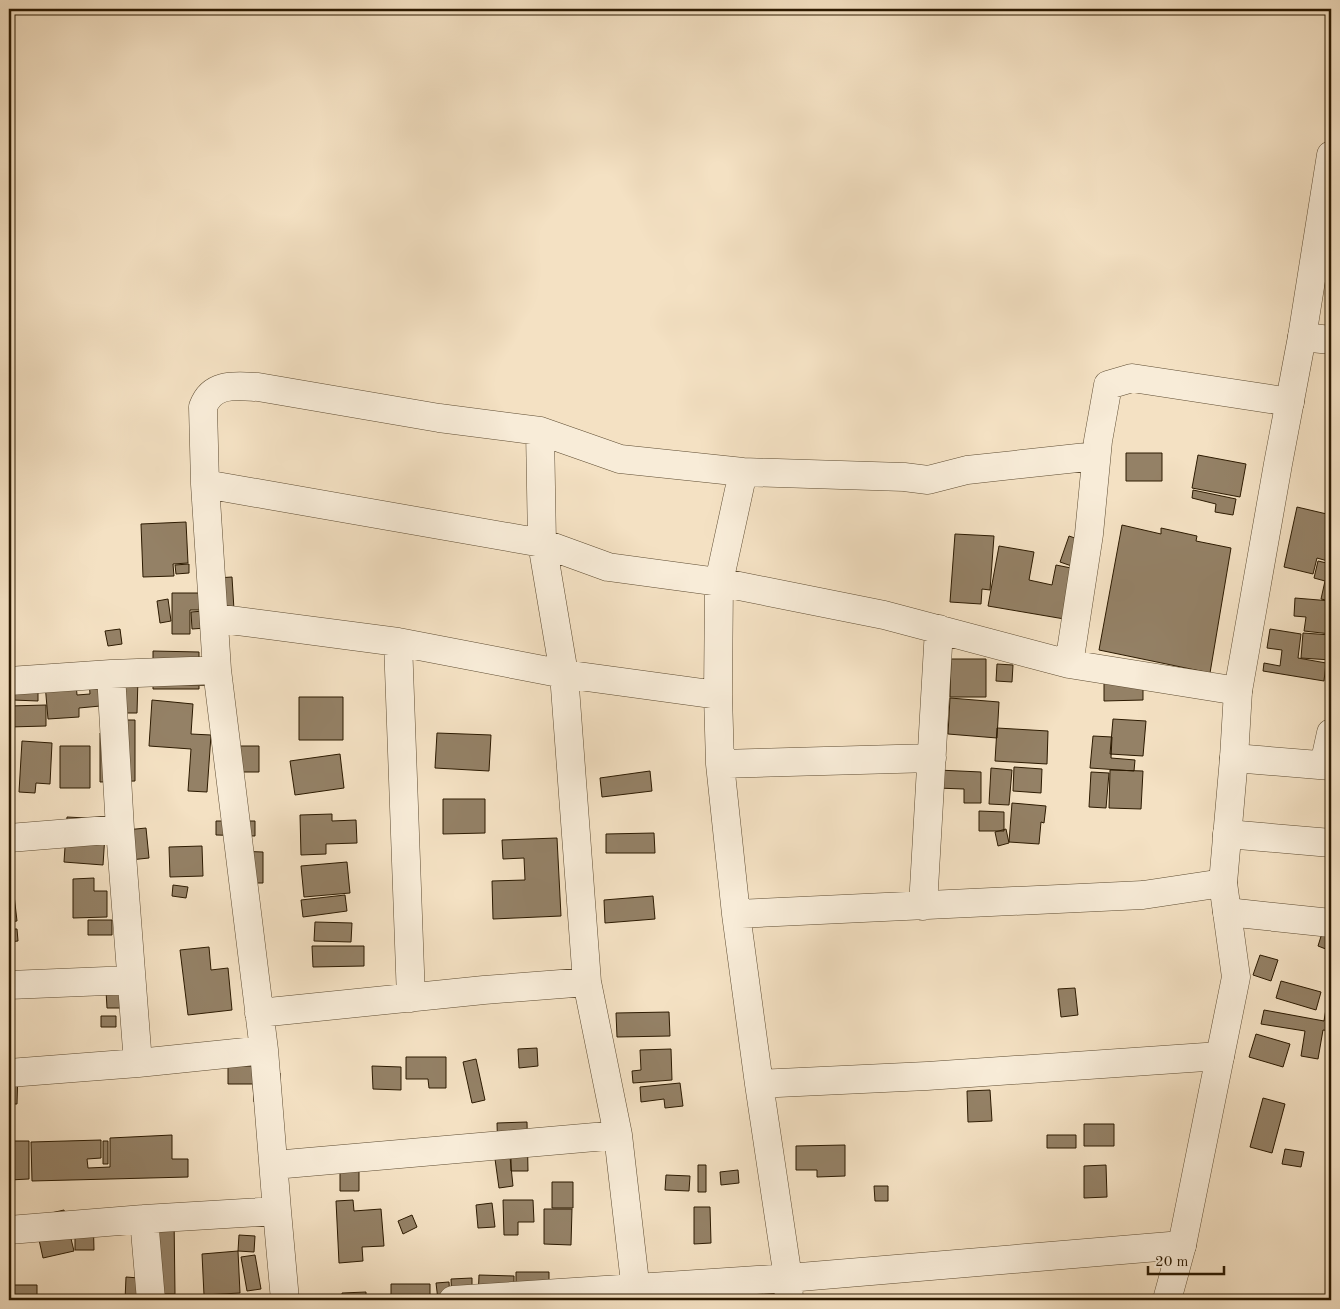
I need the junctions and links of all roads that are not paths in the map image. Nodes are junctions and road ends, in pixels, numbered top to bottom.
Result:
1 (1331, 155) edge
2 (1302, 337) junction
3 (1331, 340) edge
4 (1290, 402) junction
5 (540, 431) junction
6 (1096, 456) junction
7 (742, 472) junction
8 (205, 484) junction
9 (542, 543) junction
10 (719, 582) junction
11 (214, 618) junction
12 (939, 629) junction
13 (398, 642) junction
14 (1069, 664) junction
15 (217, 670) junction
16 (111, 674) junction
17 (564, 674) junction
18 (9, 680) edge
19 (1238, 691) junction
20 (718, 695) junction
21 (1331, 733) edge
22 (932, 758) junction
23 (1234, 758) junction
24 (720, 764) junction
25 (1328, 765) edge
26 (120, 829) junction
27 (1227, 834) junction
28 (9, 838) edge
29 (1331, 843) edge
30 (1223, 883) junction
31 (923, 906) junction
32 (1227, 912) junction
33 (736, 914) junction
34 (1331, 923) edge
35 (132, 980) junction
36 (587, 982) junction
37 (9, 985) edge
38 (411, 998) junction
39 (259, 1013) junction
40 (264, 1050) junction
41 (1220, 1056) junction
42 (138, 1063) junction
43 (9, 1073) edge
44 (759, 1084) junction
45 (618, 1135) junction
46 (274, 1165) junction
47 (277, 1211) junction
48 (144, 1219) junction
49 (9, 1230) edge
50 (1182, 1245) junction
51 (789, 1289) edge
52 (637, 1294) edge
53 (151, 1300) edge
54 (285, 1300) edge
55 (453, 1300) edge
56 (1167, 1300) edge

1 - 2 street
2 - 3 street
2 - 4 street
4 - 6 street
4 - 19 street
5 - 7 street
5 - 8 street
5 - 9 street
6 - 7 street
6 - 14 street
7 - 10 street
8 - 9 street
8 - 11 street
9 - 10 street
9 - 17 street
10 - 12 street
10 - 20 street
11 - 13 street
11 - 15 street
12 - 14 street
12 - 22 street
13 - 17 street
13 - 38 street
14 - 19 street
15 - 16 street
15 - 39 street
16 - 18 street
16 - 26 street
17 - 20 street
17 - 36 street
19 - 23 street
20 - 24 street
21 - 25 street
22 - 24 street
22 - 31 street
23 - 25 street
23 - 27 street
24 - 33 street
26 - 28 street
26 - 35 street
27 - 29 street
27 - 30 street
30 - 31 street
30 - 32 street
31 - 33 street
32 - 34 street
32 - 41 street
33 - 44 street
35 - 37 street
35 - 42 street
36 - 38 street
36 - 45 street
38 - 39 street
39 - 40 street
40 - 42 street
40 - 46 street
41 - 44 street
41 - 50 street
42 - 43 street
44 - 51 street
45 - 46 street
45 - 52 street
46 - 47 street
47 - 48 street
47 - 54 street
48 - 49 street
48 - 53 street
50 - 51 street
50 - 56 street
51 - 52 street
52 - 55 street

